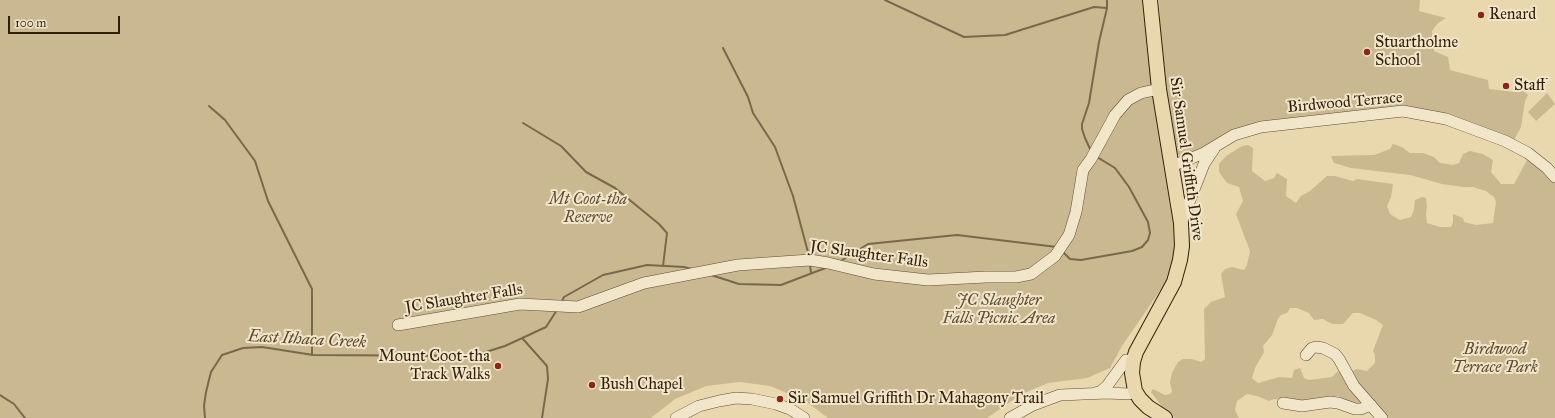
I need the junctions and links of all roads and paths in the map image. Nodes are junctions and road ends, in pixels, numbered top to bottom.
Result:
1 (1150, 0) edge
2 (1159, 89) junction
3 (1220, 143) junction
4 (1172, 166) junction
5 (1555, 177) edge
6 (1181, 223) junction
7 (1154, 319) junction
8 (398, 326) dead end
9 (1306, 355) dead end
10 (1126, 360) junction
11 (1095, 393) junction
12 (1133, 395) junction
13 (1283, 403) dead end
14 (1371, 405) junction
15 (676, 418) edge
16 (804, 418) edge
17 (1010, 418) edge
18 (1149, 418) edge
19 (1165, 418) edge
20 (1382, 418) edge

1 - 2 main road, Sir Samuel Griffith Drive
2 - 4 main road, Sir Samuel Griffith Drive
2 - 8 street, JC Slaughter Falls
3 - 4 street, Birdwood Terrace
3 - 5 street, Birdwood Terrace
3 - 6 street, Birdwood Terrace
4 - 6 main road, Sir Samuel Griffith Drive
6 - 7 main road, Sir Samuel Griffith Drive
7 - 10 main road
7 - 12 main road, Sir Samuel Griffith Drive
9 - 14 street
10 - 11 street
10 - 12 main road
11 - 12 street
11 - 17 street
12 - 18 main road
12 - 19 main road
13 - 14 street
14 - 20 street
15 - 16 street

